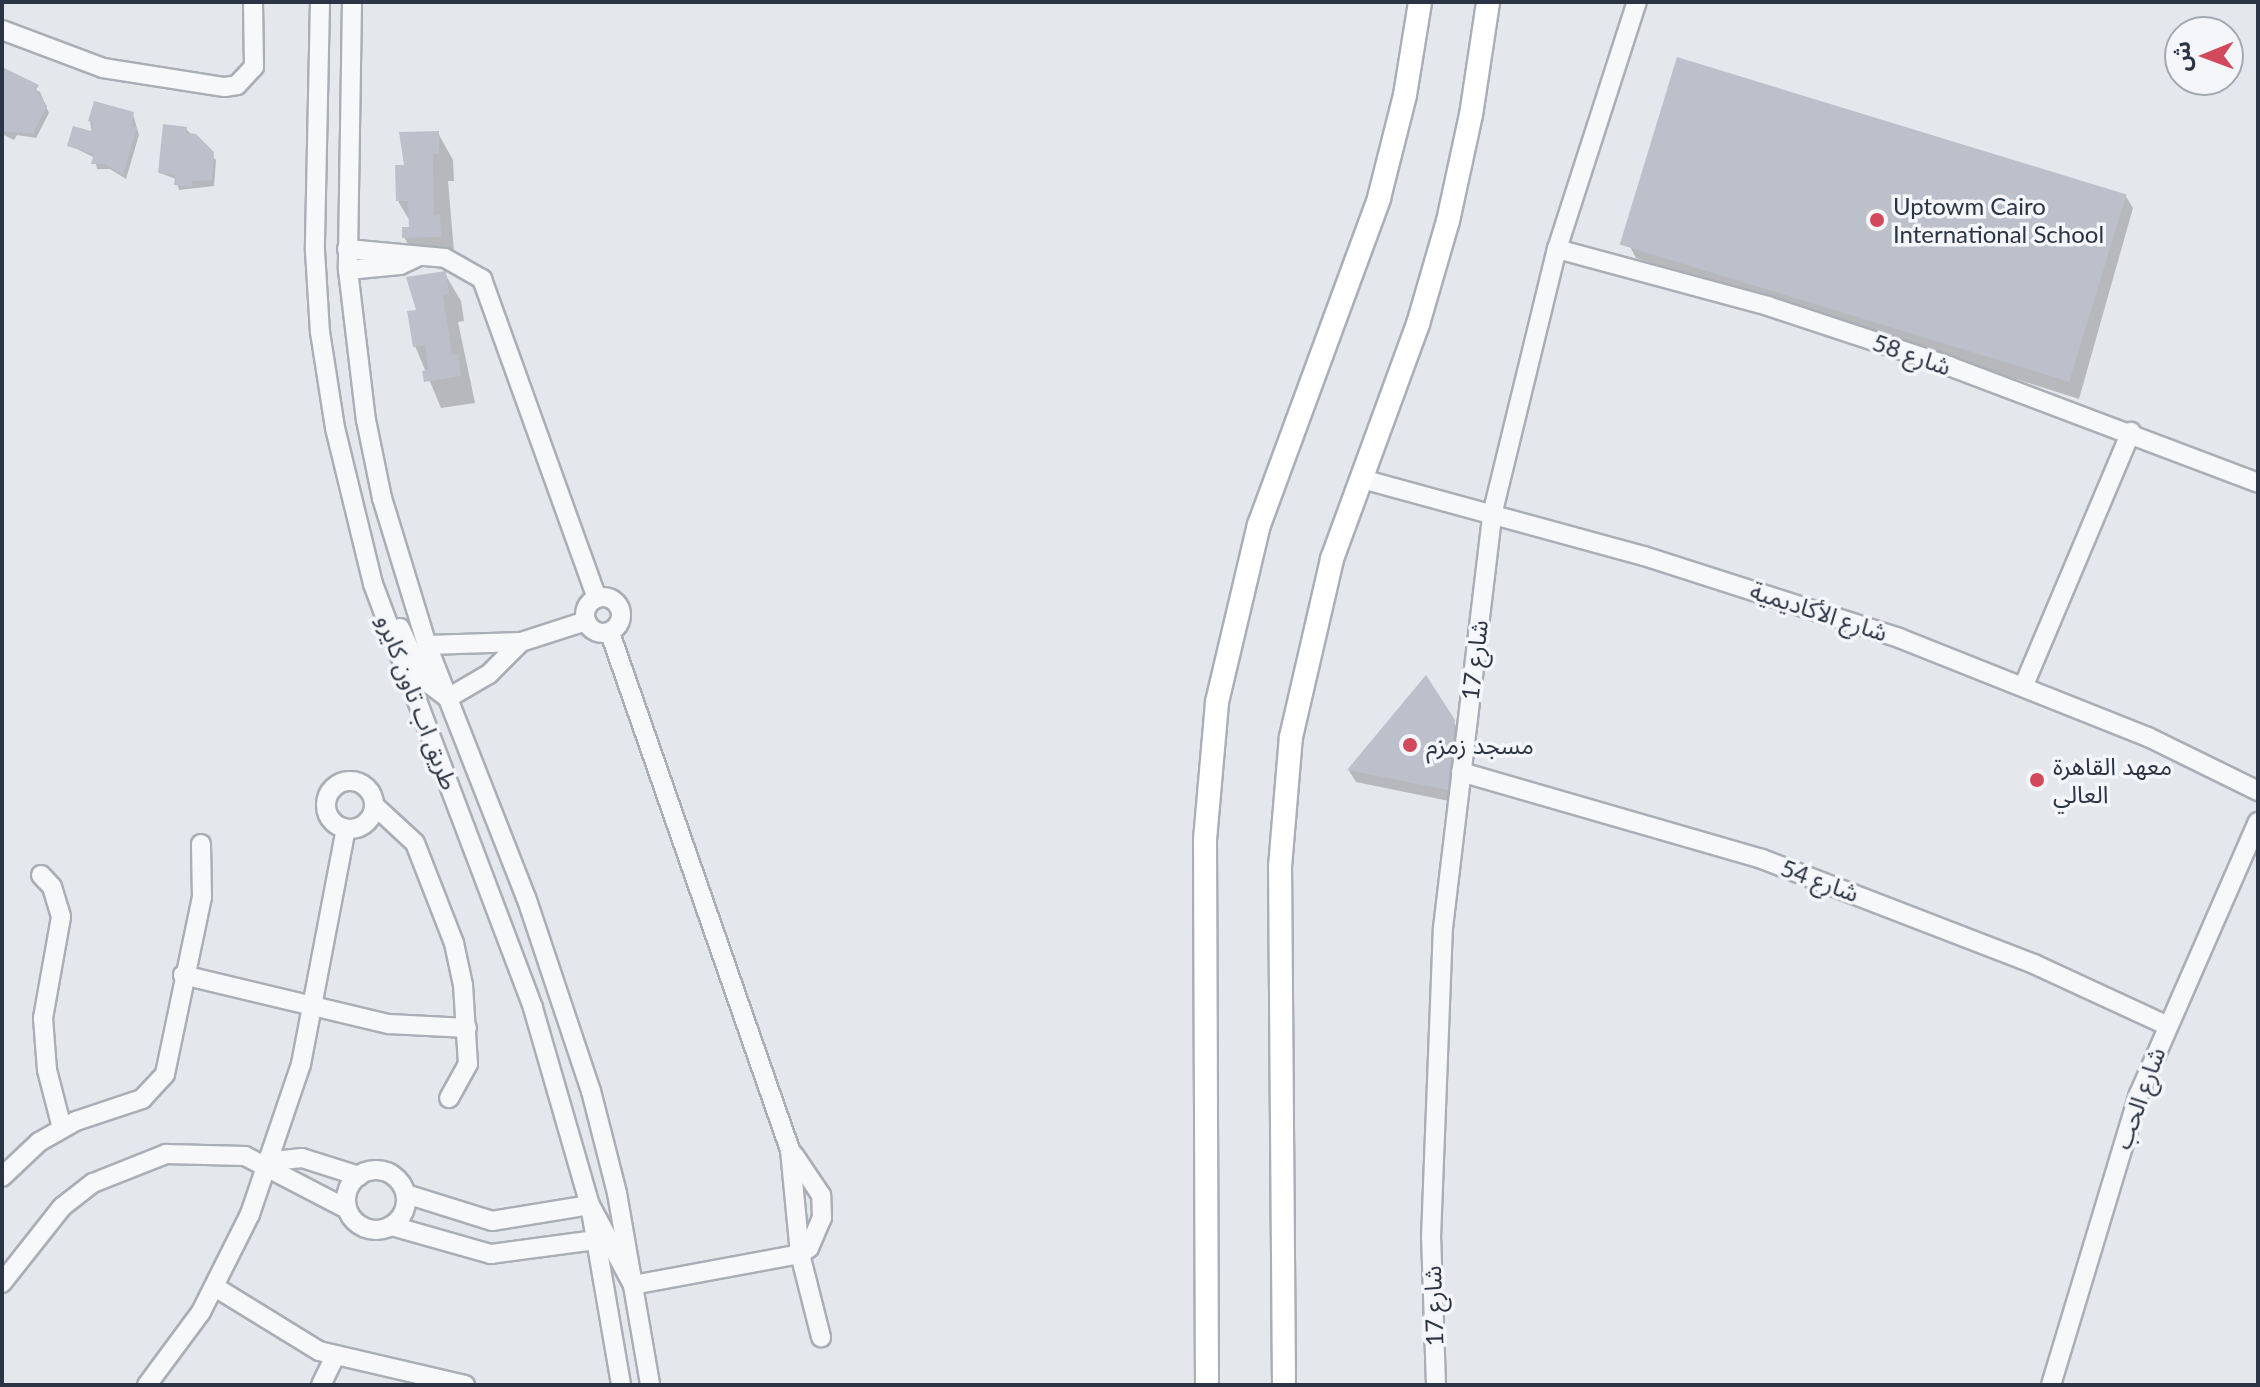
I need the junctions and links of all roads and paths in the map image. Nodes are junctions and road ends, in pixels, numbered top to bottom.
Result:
1 (253, 2) edge
2 (320, 2) edge
3 (352, 2) edge
4 (1420, 2) edge
5 (1488, 2) edge
6 (1637, 2) edge
7 (2, 30) edge
8 (317, 72) junction
9 (350, 74) junction
10 (347, 249) junction
11 (1557, 249) junction
12 (419, 256) junction
13 (348, 270) junction
14 (2131, 432) junction
15 (1362, 479) junction
16 (2258, 483) edge
17 (1492, 515) junction
18 (373, 584) junction
19 (597, 598) junction
20 (586, 621) junction
21 (610, 633) junction
22 (521, 642) junction
23 (427, 645) junction
24 (2024, 685) junction
25 (448, 698) junction
26 (1461, 772) junction
27 (2258, 791) edge
28 (375, 806) junction
29 (2258, 822) edge
30 (346, 829) junction
31 (201, 844) dead end
32 (41, 875) dead end
33 (183, 975) junction
34 (313, 1010) junction
35 (2166, 1025) junction
36 (467, 1028) junction
37 (449, 1098) dead end
38 (62, 1128) junction
39 (264, 1162) junction
40 (359, 1176) junction
41 (2, 1177) edge
42 (406, 1194) junction
43 (590, 1205) junction
44 (347, 1209) junction
45 (392, 1226) junction
46 (596, 1240) junction
47 (800, 1254) junction
48 (2, 1283) edge
49 (633, 1285) junction
50 (215, 1287) junction
51 (821, 1337) dead end
52 (335, 1356) junction
53 (147, 1385) edge
54 (321, 1385) edge
55 (465, 1385) edge
56 (621, 1385) edge
57 (650, 1385) edge
58 (1207, 1385) edge
59 (1284, 1385) edge
60 (1436, 1385) edge
61 (2051, 1385) edge

1 - 7 street
2 - 8 street, طريق اب تاون كايرو
3 - 9 street, طريق اب تاون كايرو
4 - 58 main road
5 - 15 main road
6 - 11 street, شارع 17
8 - 9 street
8 - 18 street, طريق اب تاون كايرو
9 - 10 street, طريق اب تاون كايرو
10 - 12 street
10 - 13 street, طريق اب تاون كايرو
11 - 14 street, شارع 58
11 - 17 street, شارع 17
12 - 13 street
12 - 19 street
13 - 23 street, طريق اب تاون كايرو
14 - 16 street, شارع 58
14 - 24 street
15 - 17 street, شارع الأكاديمية
15 - 59 main road
17 - 24 street, شارع الأكاديمية
17 - 26 street, شارع 17
18 - 25 street
18 - 43 street, طريق اب تاون كايرو
19 - 20 street
19 - 21 street
20 - 21 street
20 - 22 street
21 - 47 street
22 - 23 street
22 - 25 street
23 - 25 street, طريق اب تاون كايرو
24 - 27 street, شارع الأكاديمية
25 - 49 street, طريق اب تاون كايرو
26 - 35 street, شارع 54
26 - 60 street, شارع 17
28 - 30 street
28 - 30 street
28 - 36 street
29 - 35 street, شارع الحب
30 - 34 street
31 - 33 street
32 - 38 street
33 - 34 street
33 - 38 street
34 - 36 street
34 - 39 street
35 - 61 street, شارع الحب
36 - 37 street
38 - 41 street
39 - 40 street
39 - 44 street
39 - 48 street
39 - 50 street
40 - 42 street
40 - 44 street
42 - 43 street
42 - 45 street
43 - 46 street, طريق اب تاون كايرو
43 - 49 street
44 - 45 street
45 - 46 street
46 - 56 street, طريق اب تاون كايرو
47 - 49 street
47 - 51 street
49 - 57 street, طريق اب تاون كايرو
50 - 52 street
50 - 53 street
52 - 54 street
52 - 55 street

